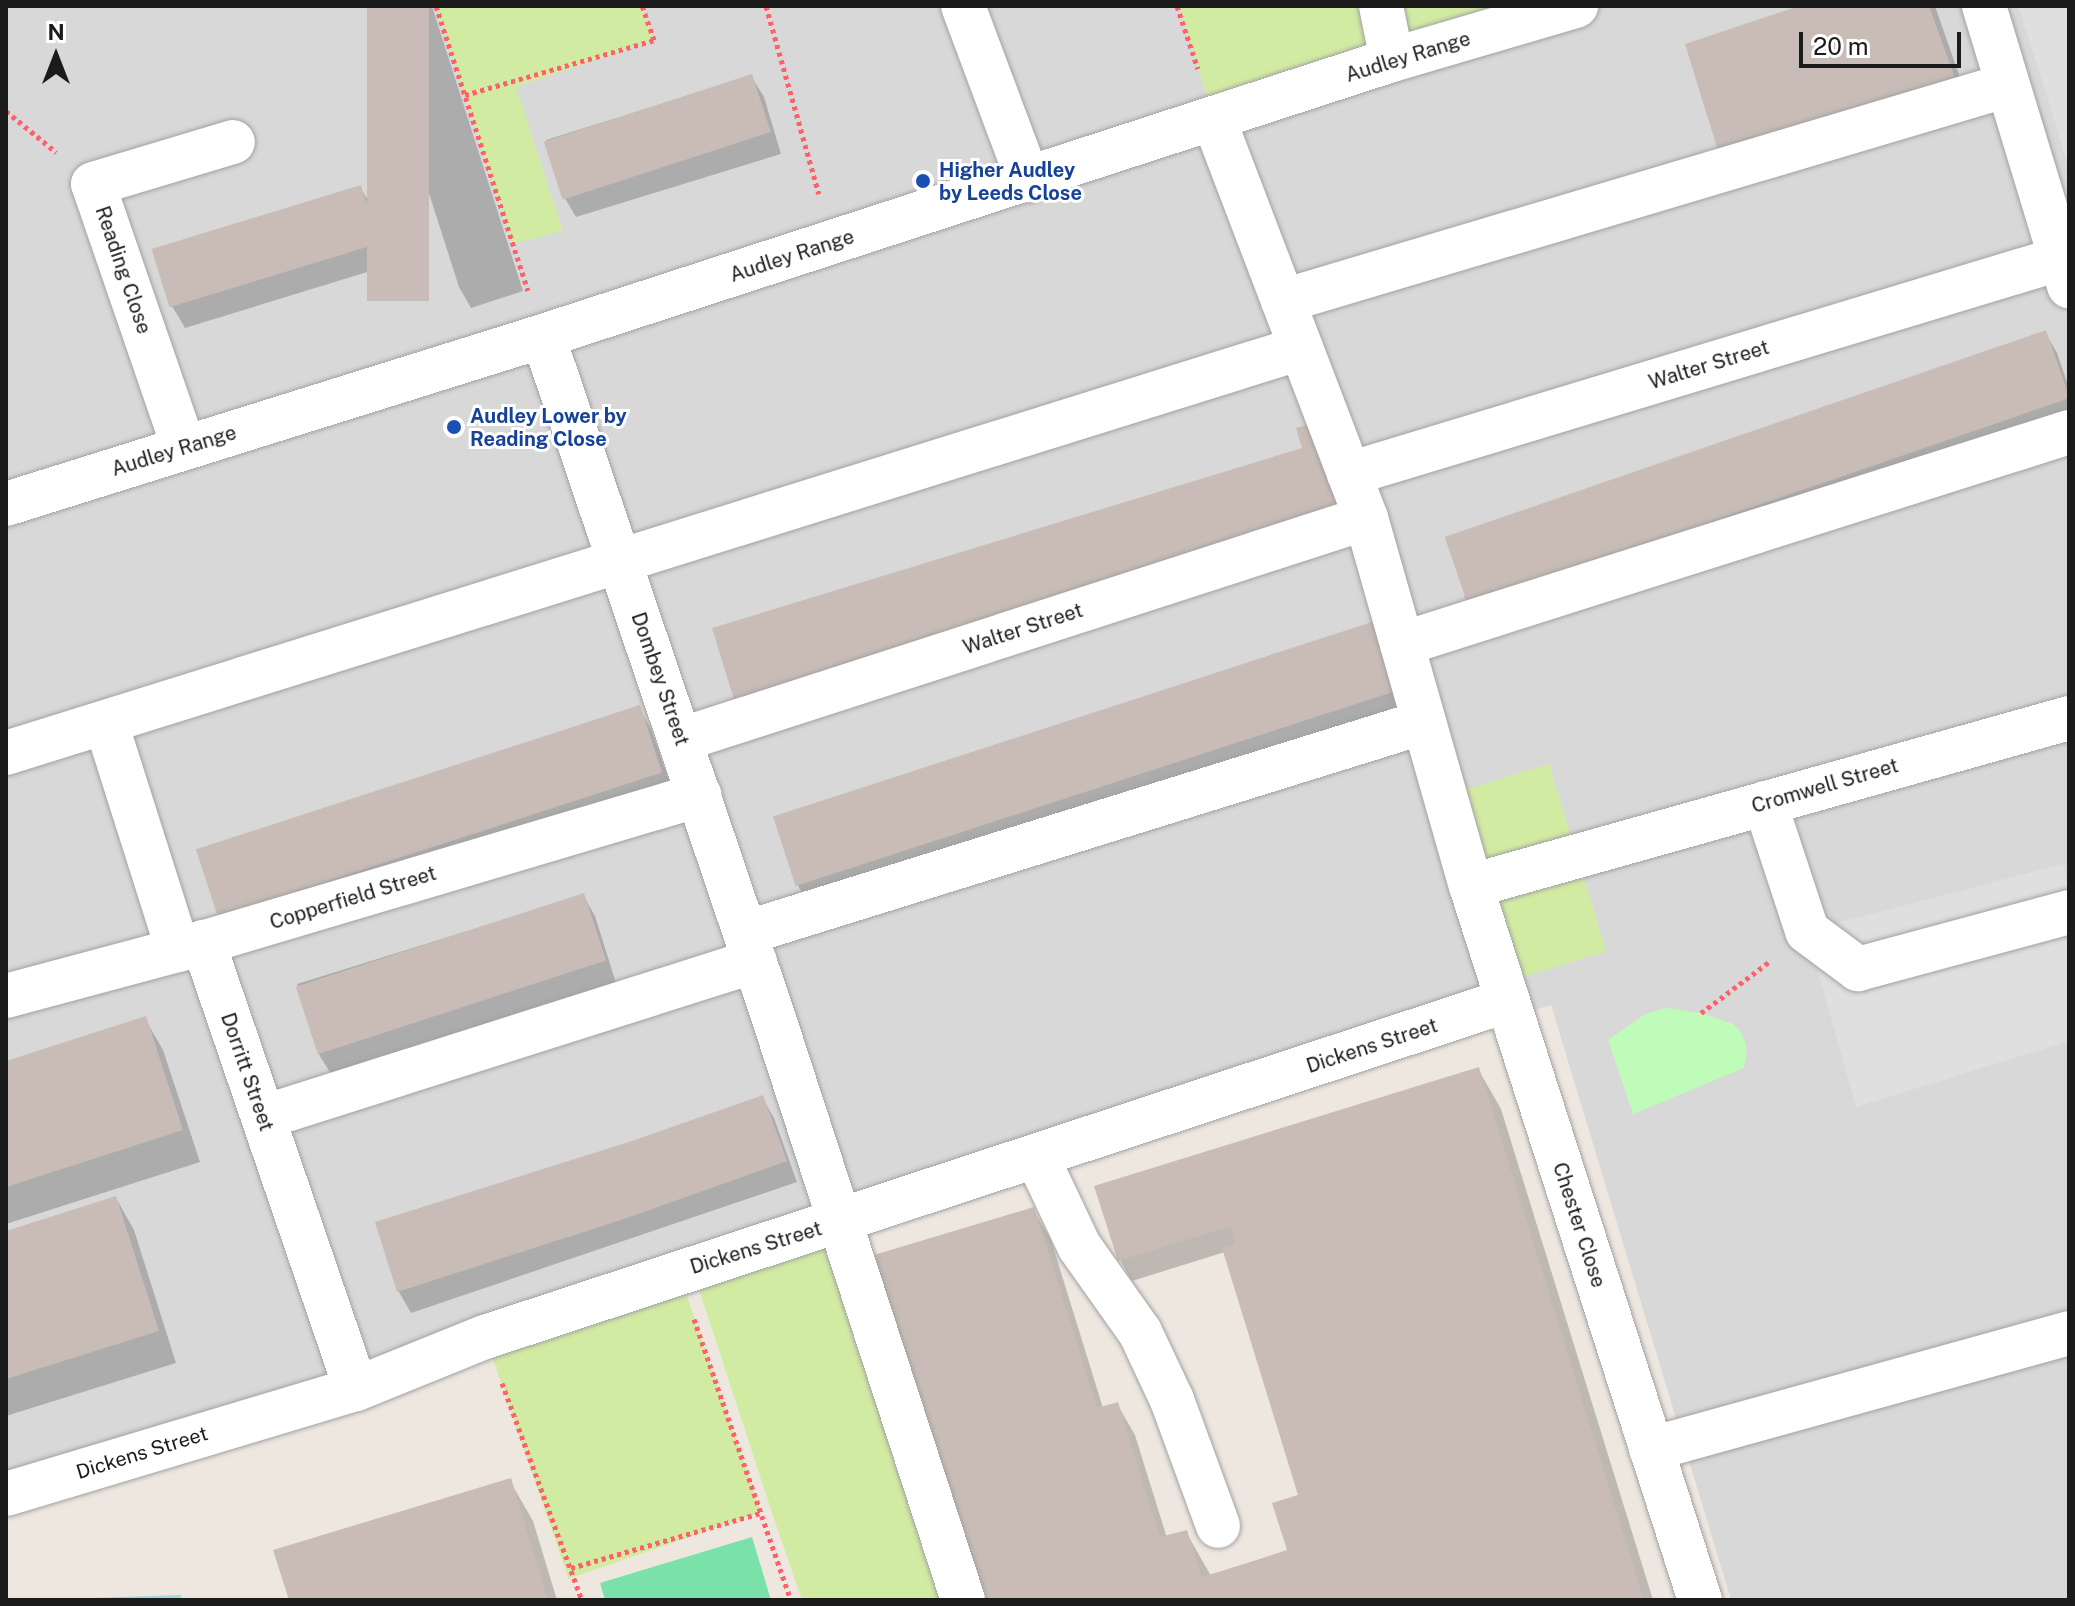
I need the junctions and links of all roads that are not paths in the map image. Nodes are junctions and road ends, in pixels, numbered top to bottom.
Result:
1 (963, 6) edge
2 (1381, 6) edge
3 (1576, 6) edge
4 (1984, 6) edge
5 (1392, 60) junction
6 (2008, 85) junction
7 (1214, 120) junction
8 (233, 142) dead end
9 (1028, 180) junction
10 (2066, 267) edge
11 (1283, 301) junction
12 (543, 336) junction
13 (1301, 348) junction
14 (2069, 432) edge
15 (184, 448) junction
16 (1349, 474) junction
17 (6, 504) edge
18 (1366, 518) junction
19 (619, 559) junction
20 (1402, 644) junction
21 (2069, 718) edge
22 (1424, 722) junction
23 (106, 723) junction
24 (680, 740) junction
25 (6, 753) edge
26 (699, 795) junction
27 (1765, 803) junction
28 (1471, 886) junction
29 (2069, 912) edge
30 (190, 946) junction
31 (750, 947) junction
32 (6, 996) edge
33 (1506, 1001) junction
34 (264, 1117) junction
35 (1037, 1157) junction
36 (838, 1223) junction
37 (2069, 1333) edge
38 (356, 1389) junction
39 (1651, 1449) junction
40 (6, 1494) edge
41 (1218, 1526) dead end
42 (963, 1600) edge
43 (1700, 1600) edge

1 - 9 street
2 - 5 street
3 - 5 street, Audley Range
4 - 6 street
5 - 7 street, Audley Range
6 - 10 street
6 - 11 street
7 - 9 street, Audley Range
7 - 11 street, Chester Close
8 - 15 street, Reading Close
9 - 12 street, Audley Range
10 - 16 street, Walter Street
11 - 13 street, Chester Close
12 - 15 street, Audley Range
12 - 19 street, Dombey Street
13 - 16 street, Chester Close
13 - 19 street
14 - 20 street
15 - 17 street, Audley Range
16 - 18 street, Chester Close
18 - 20 street, Chester Close
18 - 24 street, Walter Street
19 - 23 street
19 - 24 street, Dombey Street
20 - 22 street, Chester Close
21 - 27 street, Cromwell Street
22 - 28 street, Chester Close
22 - 31 street
23 - 25 street
23 - 30 street, Dorritt Street
24 - 26 street, Dombey Street
26 - 30 street, Copperfield Street
26 - 31 street, Dombey Street
27 - 28 street, Cromwell Street
27 - 29 street
28 - 33 street, Chester Close
30 - 32 street, Copperfield Street
30 - 34 street, Dorritt Street
31 - 34 street
31 - 36 street, Dombey Street
33 - 35 street, Dickens Street
33 - 39 street, Chester Close
34 - 38 street, Dorritt Street
35 - 36 street, Dickens Street
35 - 41 street
36 - 38 street, Dickens Street
36 - 42 street, Dombey Street
37 - 39 street
38 - 40 street, Dickens Street
39 - 43 street, Chester Close

